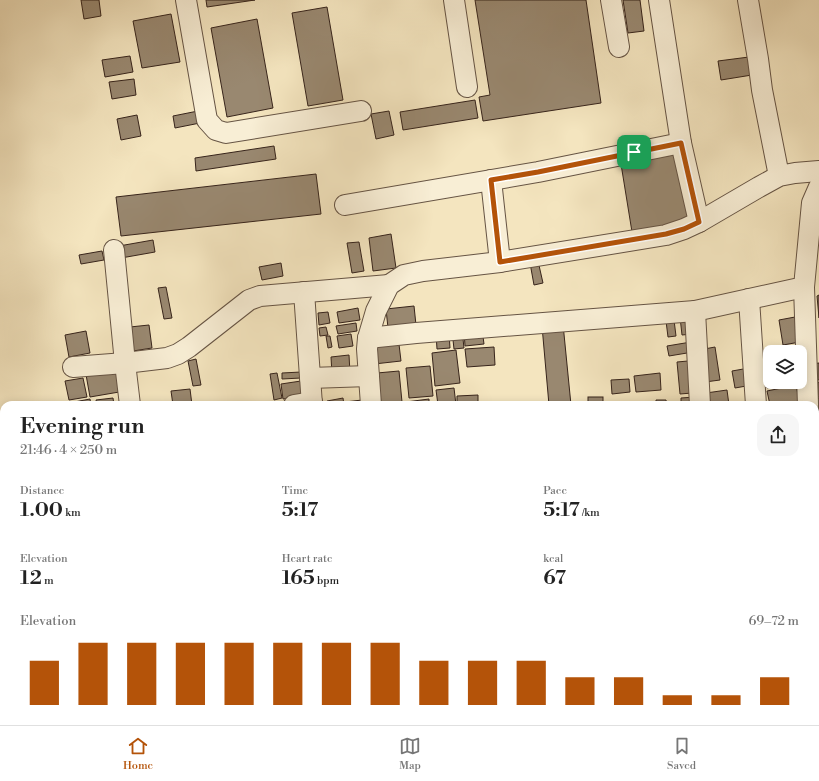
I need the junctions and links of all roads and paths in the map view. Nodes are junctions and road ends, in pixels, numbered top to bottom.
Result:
1 (186, 0) edge
2 (454, 0) edge
3 (612, 0) edge
4 (658, 0) edge
5 (748, 0) edge
6 (619, 47) dead end
7 (467, 87) dead end
8 (361, 111) dead end
9 (681, 143) junction
10 (819, 171) edge
11 (779, 176) junction
12 (491, 180) junction
13 (819, 188) edge
14 (345, 205) dead end
15 (699, 222) junction
16 (114, 250) dead end
17 (500, 262) junction
18 (389, 285) junction
19 (804, 286) junction
20 (304, 292) junction
21 (749, 299) junction
22 (695, 311) junction
23 (368, 338) junction
24 (125, 363) junction
25 (73, 367) dead end
26 (369, 376) junction
27 (310, 378) junction
28 (130, 401) edge
29 (306, 401) edge
30 (371, 401) edge
31 (700, 401) edge
32 (756, 401) edge
33 (808, 401) edge

1 - 8 street
2 - 7 street
3 - 6 street
4 - 9 street
5 - 11 street
9 - 12 street
9 - 15 street
10 - 11 street
11 - 15 street
12 - 14 street
12 - 17 street
13 - 19 street
15 - 17 street
16 - 24 street
17 - 18 street
18 - 20 street
18 - 23 street
19 - 21 street
19 - 33 street
20 - 24 street
20 - 27 street
21 - 22 street
21 - 32 street
22 - 23 street
22 - 31 street
23 - 26 street
24 - 25 street
24 - 28 street
26 - 27 street
26 - 30 street
27 - 29 street

